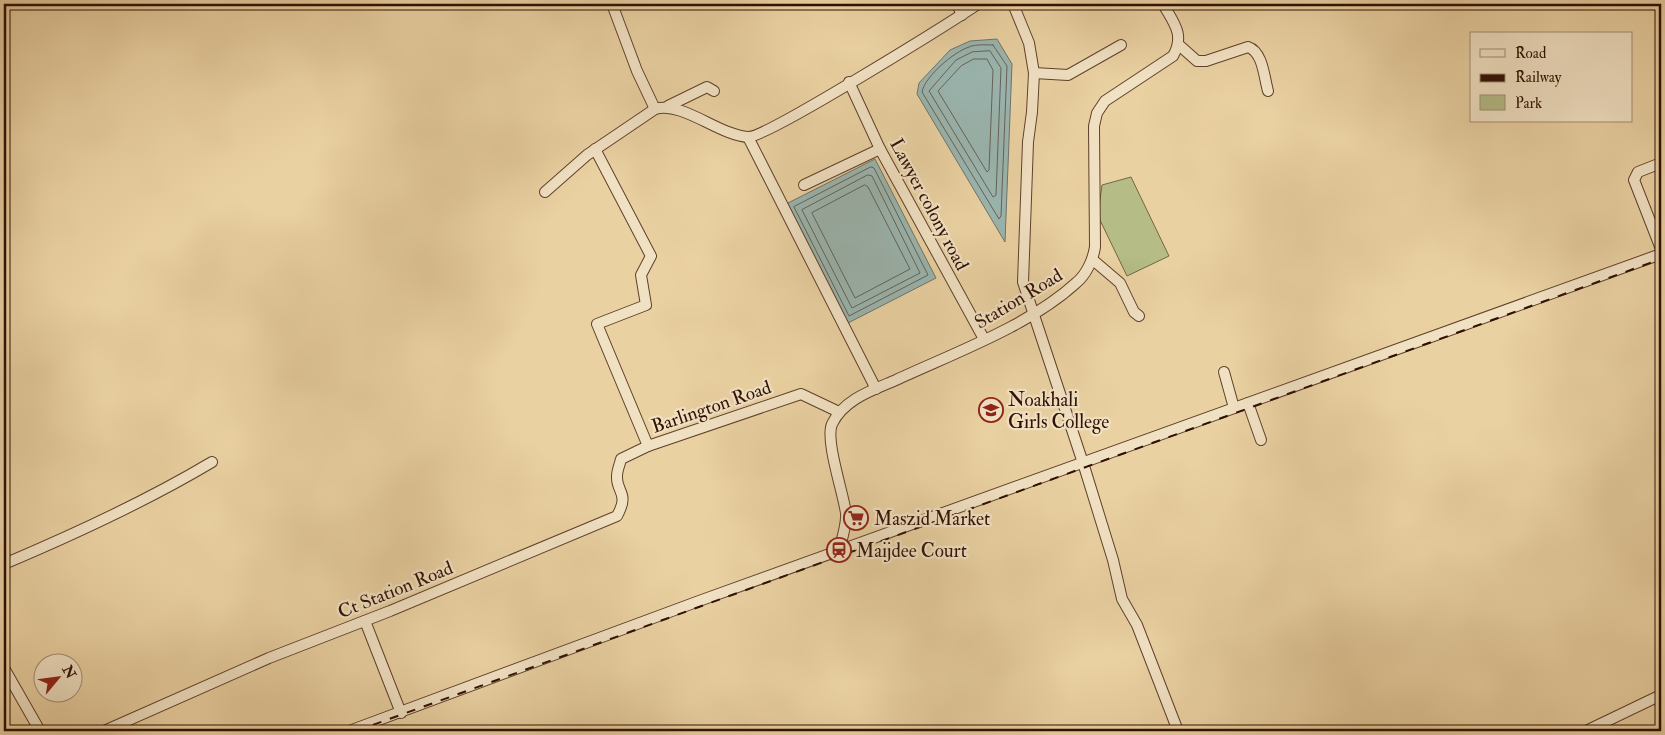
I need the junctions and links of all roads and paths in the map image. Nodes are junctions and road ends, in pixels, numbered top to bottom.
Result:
1 (612, 4) edge
2 (957, 4) edge
3 (978, 4) edge
4 (1164, 4) edge
5 (1659, 4) edge
6 (1013, 5) edge
7 (1661, 11) edge
8 (962, 15) junction
9 (1121, 45) dead end
10 (1179, 45) junction
11 (1034, 73) junction
12 (849, 82) junction
13 (714, 90) dead end
14 (1268, 91) dead end
15 (654, 104) junction
16 (668, 106) junction
17 (748, 137) junction
18 (595, 149) junction
19 (880, 149) junction
20 (1661, 163) edge
21 (804, 185) dead end
22 (545, 192) dead end
23 (1661, 249) edge
24 (1661, 254) edge
25 (1093, 260) junction
26 (1034, 313) junction
27 (1139, 316) dead end
28 (984, 339) junction
29 (1224, 372) dead end
30 (876, 389) junction
31 (1248, 403) junction
32 (1234, 408) junction
33 (840, 412) junction
34 (1261, 440) dead end
35 (648, 446) junction
36 (212, 462) dead end
37 (1081, 462) junction
38 (840, 550) junction
39 (4, 564) edge
40 (365, 621) junction
41 (4, 668) edge
42 (1661, 696) edge
43 (401, 712) junction
44 (40, 731) edge
45 (104, 731) edge
46 (350, 731) edge
47 (1178, 731) edge
48 (1586, 731) edge

1 - 15 street
2 - 8 street
3 - 8 street
4 - 10 street
5 - 7 street
6 - 11 street
8 - 12 street
9 - 11 street
10 - 14 street
10 - 25 street, Station Road
11 - 26 street
12 - 17 street
12 - 19 street, Lawyer colony road
13 - 16 street
15 - 16 street
15 - 18 street
16 - 17 street
17 - 30 street
18 - 22 street
18 - 35 street, Barlington Road
19 - 21 street
19 - 28 street, Lawyer colony road
20 - 23 street
24 - 31 street
25 - 26 street, Station Road
25 - 27 street
26 - 28 street, Station Road
26 - 37 street
28 - 30 street, Station Road
29 - 32 street
30 - 33 street, Station Road
31 - 32 street
31 - 34 street
32 - 37 street
33 - 35 street, Barlington Road
33 - 38 street, Station Road
35 - 40 street, Ct Station Road
36 - 39 street
37 - 38 street
37 - 47 street
38 - 43 street
40 - 43 street
40 - 45 street, Ct Station Road
41 - 44 street
42 - 48 street
43 - 46 street

